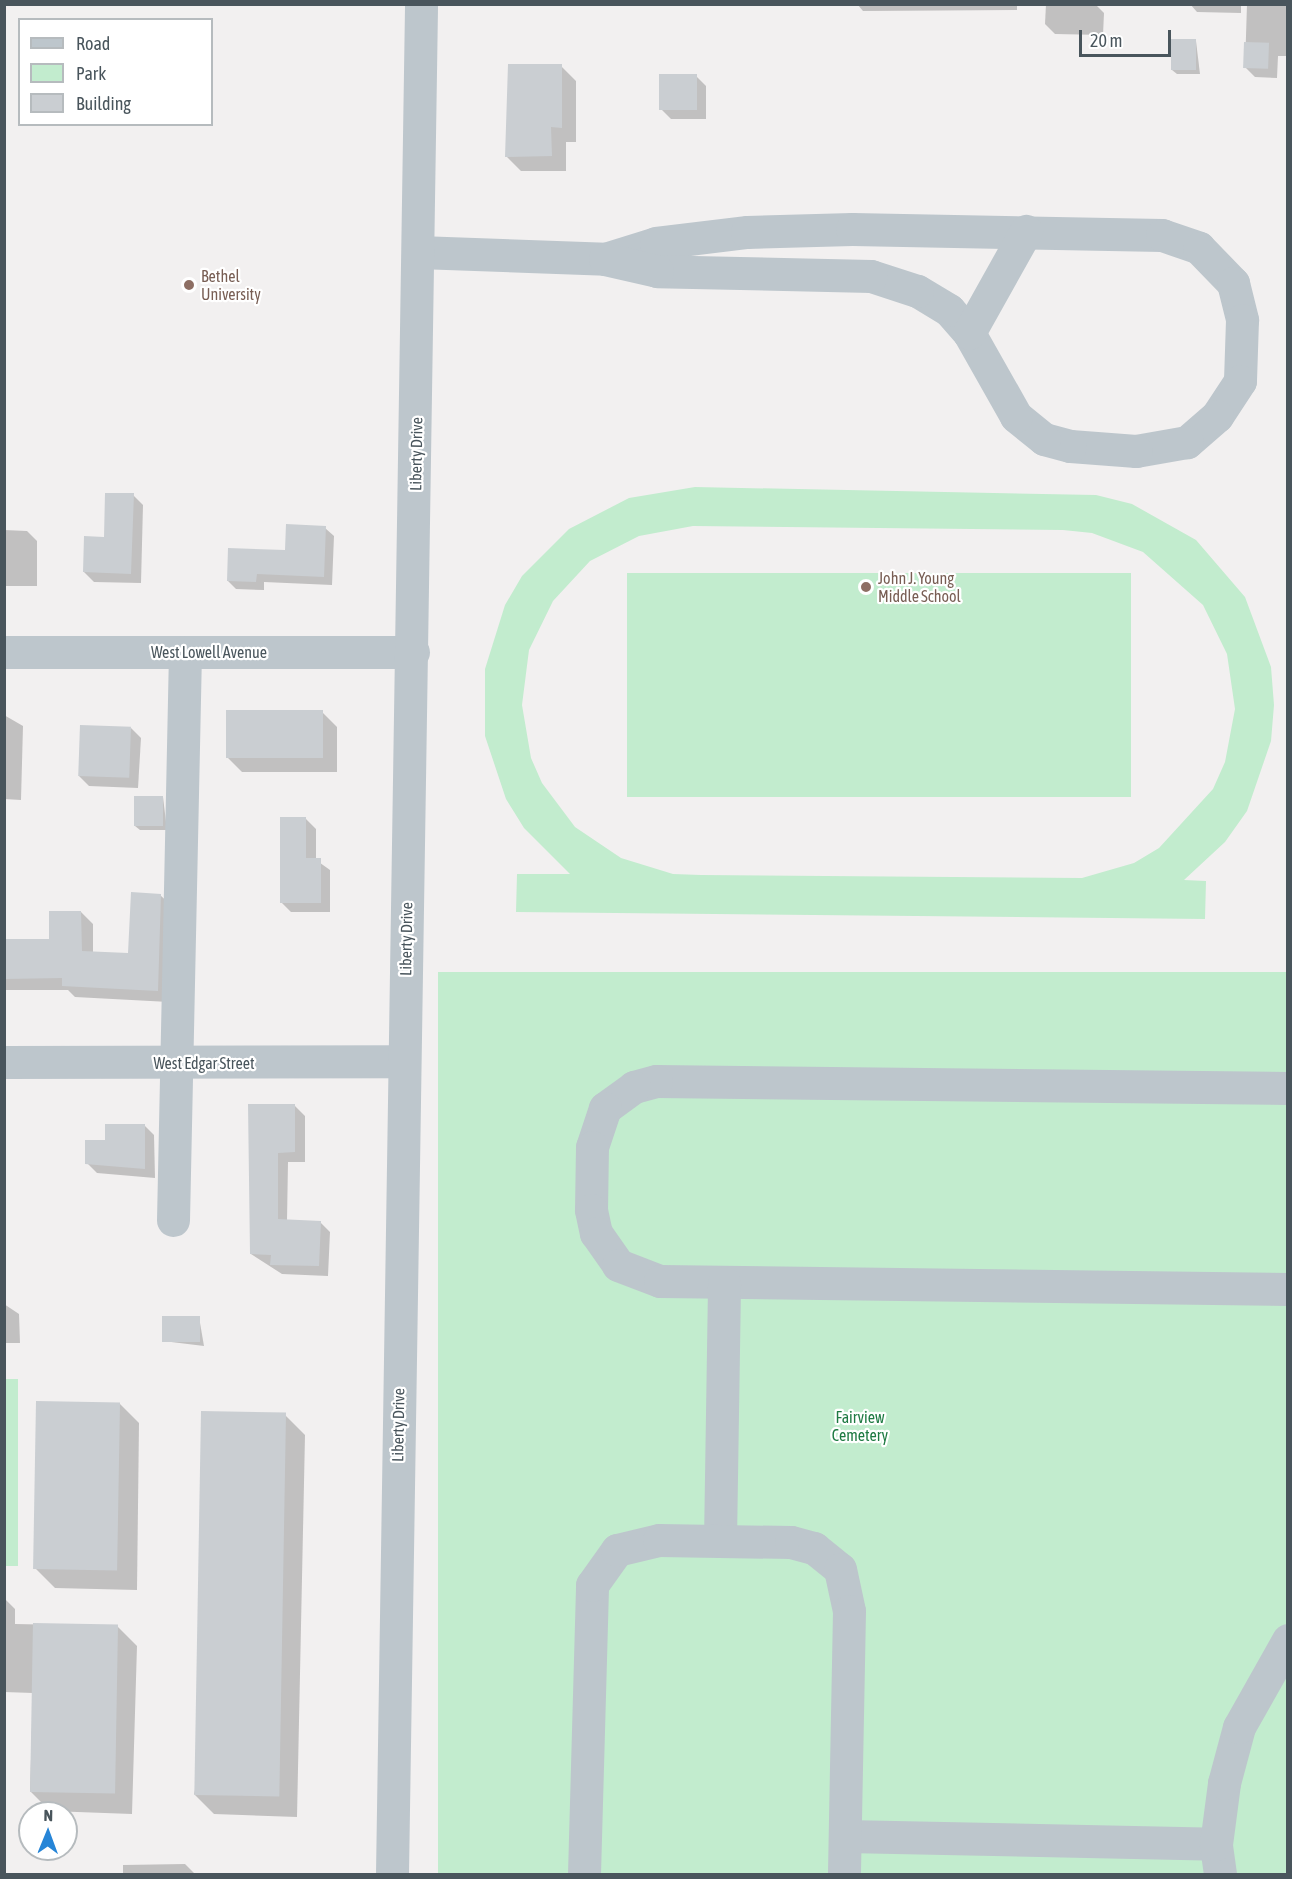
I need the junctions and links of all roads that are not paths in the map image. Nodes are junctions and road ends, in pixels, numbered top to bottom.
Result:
1 (421, 4) edge
2 (1026, 231) junction
3 (418, 252) junction
4 (605, 259) junction
5 (969, 333) junction
6 (4, 652) edge
7 (184, 652) junction
8 (413, 652) junction
9 (403, 1061) junction
10 (4, 1062) edge
11 (176, 1063) junction
12 (1287, 1088) edge
13 (173, 1220) dead end
14 (724, 1283) junction
15 (1287, 1289) edge
16 (720, 1541) junction
17 (1287, 1640) edge
18 (844, 1836) junction
19 (1218, 1859) edge
20 (392, 1875) edge
21 (584, 1875) edge
22 (844, 1875) edge

1 - 3 street, Liberty Drive
2 - 4 street
2 - 5 street
2 - 5 street
3 - 4 street
3 - 8 street, Liberty Drive
4 - 5 street
6 - 7 street, West Lowell Avenue
7 - 8 street, West Lowell Avenue
7 - 11 street
8 - 9 street, Liberty Drive
9 - 11 street, West Edgar Street
9 - 20 street, Liberty Drive
10 - 11 street, West Edgar Street
11 - 13 street
12 - 14 street
14 - 15 street
14 - 16 street
16 - 18 street
16 - 21 street
17 - 19 street
18 - 19 street
18 - 22 street

